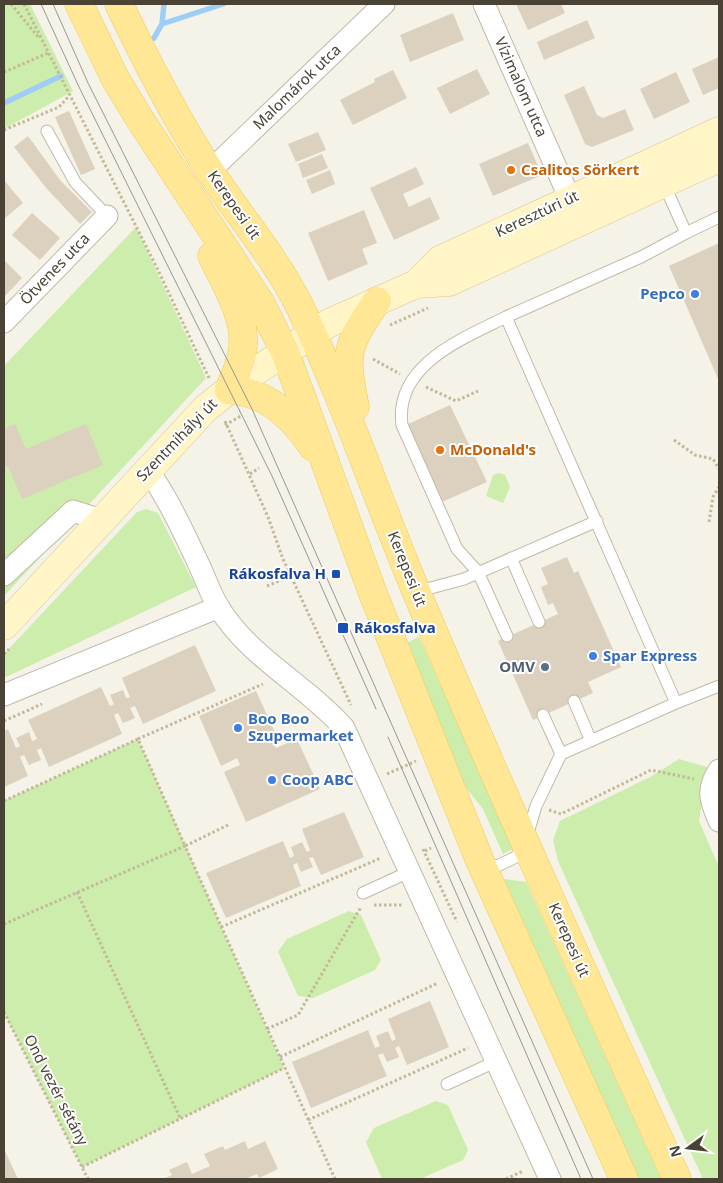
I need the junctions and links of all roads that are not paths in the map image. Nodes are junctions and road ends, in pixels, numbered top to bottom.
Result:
1 (79, 4) edge
2 (119, 4) edge
3 (384, 4) edge
4 (484, 4) edge
5 (47, 131) dead end
6 (719, 131) edge
7 (719, 158) edge
8 (210, 171) junction
9 (659, 172) junction
10 (174, 173) junction
11 (570, 198) junction
12 (106, 216) joint
13 (719, 217) edge
14 (686, 234) junction
15 (416, 284) junction
16 (378, 301) junction
17 (506, 317) junction
18 (4, 322) edge
19 (312, 334) junction
20 (285, 352) junction
21 (223, 395) junction
22 (148, 470) junction
23 (329, 471) junction
24 (367, 472) junction
25 (101, 520) junction
26 (597, 521) junction
27 (511, 558) junction
28 (478, 572) junction
29 (4, 575) edge
30 (416, 592) junction
31 (219, 607) junction
32 (539, 622) dead end
33 (4, 626) edge
34 (507, 636) dead end
35 (719, 686) edge
36 (4, 695) edge
37 (574, 702) dead end
38 (676, 703) junction
39 (543, 715) dead end
40 (591, 741) junction
41 (561, 754) junction
42 (715, 776) edge
43 (719, 821) edge
44 (524, 843) junction
45 (480, 862) junction
46 (411, 871) junction
47 (362, 893) dead end
48 (497, 1060) junction
49 (447, 1084) dead end
50 (550, 1179) edge
51 (624, 1179) edge
52 (677, 1179) edge

1 - 10 main road, Kerepesi út
2 - 8 main road, Kerepesi út
3 - 8 street, Malomárok utca
4 - 11 street, Vízimalom utca
5 - 12 lane
6 - 9 main road, Keresztúri út
7 - 9 main road, Keresztúri út
8 - 19 main road, Kerepesi út
9 - 11 main road, Keresztúri út
9 - 14 lane
9 - 15 main road, Keresztúri út
10 - 20 main road, Kerepesi út
10 - 21 main road
11 - 15 main road, Keresztúri út
12 - 18 street, Ötvenes utca
13 - 14 lane
14 - 17 lane
15 - 16 main road, Keresztúri út
16 - 19 main road, Keresztúri út
16 - 24 main road
17 - 26 lane
17 - 28 lane
19 - 20 main road, Keresztúri út
19 - 24 main road, Kerepesi út
20 - 21 main road, Szentmihályi út
20 - 23 main road, Kerepesi út
21 - 22 main road, Szentmihályi út
21 - 23 main road
22 - 25 main road, Szentmihályi út
22 - 31 street
23 - 45 main road, Kerepesi út
24 - 30 main road, Kerepesi út
25 - 29 street
25 - 33 main road, Szentmihályi út
26 - 27 lane
26 - 38 lane
27 - 28 lane
27 - 32 lane
28 - 30 lane
28 - 34 lane
30 - 44 main road, Kerepesi út
31 - 36 street
31 - 46 street
35 - 38 lane
37 - 40 lane
38 - 40 lane
39 - 41 lane
40 - 41 lane
41 - 44 lane
42 - 43 street
44 - 45 lane
44 - 52 main road, Kerepesi út
45 - 51 main road, Kerepesi út
46 - 47 lane
46 - 48 street
48 - 49 lane
48 - 50 street

